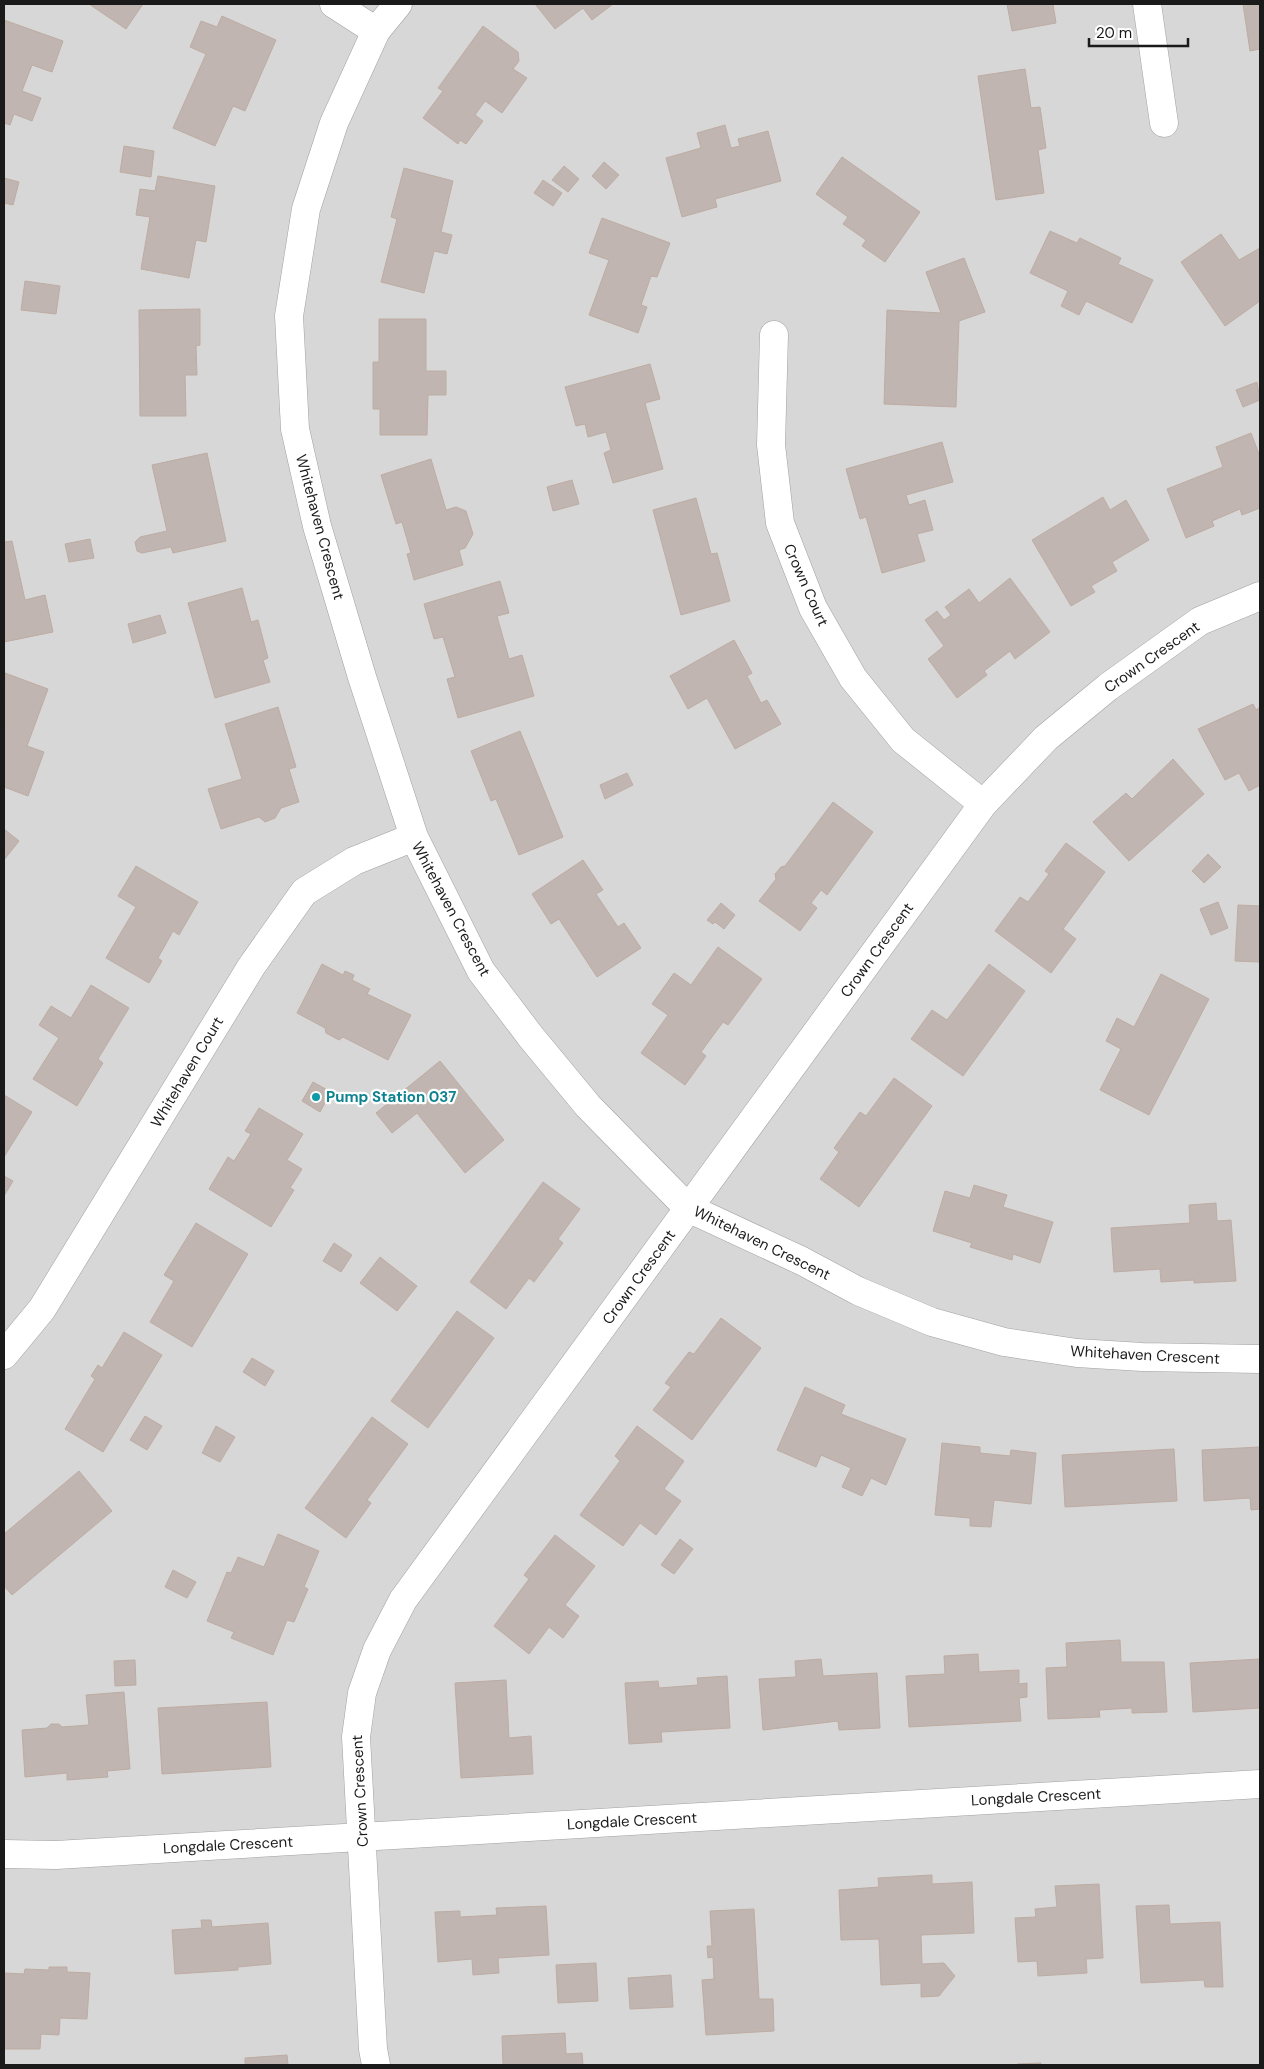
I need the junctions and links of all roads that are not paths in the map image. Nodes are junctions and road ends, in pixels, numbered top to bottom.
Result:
1 (334, 4) edge
2 (398, 4) edge
3 (1147, 4) edge
4 (376, 32) junction
5 (1164, 123) dead end
6 (774, 335) dead end
7 (1260, 596) edge
8 (983, 804) junction
9 (414, 837) junction
10 (688, 1208) junction
11 (4, 1355) edge
12 (1260, 1359) edge
13 (1260, 1784) edge
14 (362, 1838) junction
15 (4, 1854) edge
16 (376, 2065) edge

1 - 4 street
2 - 4 street, Whitehaven Crescent
3 - 5 street
4 - 9 street, Whitehaven Crescent
6 - 8 street, Crown Court
7 - 8 street, Crown Crescent
8 - 10 street, Crown Crescent
9 - 10 street, Whitehaven Crescent
9 - 11 street, Whitehaven Court
10 - 12 street, Whitehaven Crescent
10 - 14 street, Crown Crescent
13 - 14 street, Longdale Crescent
14 - 15 street, Longdale Crescent
14 - 16 street, Crown Crescent

